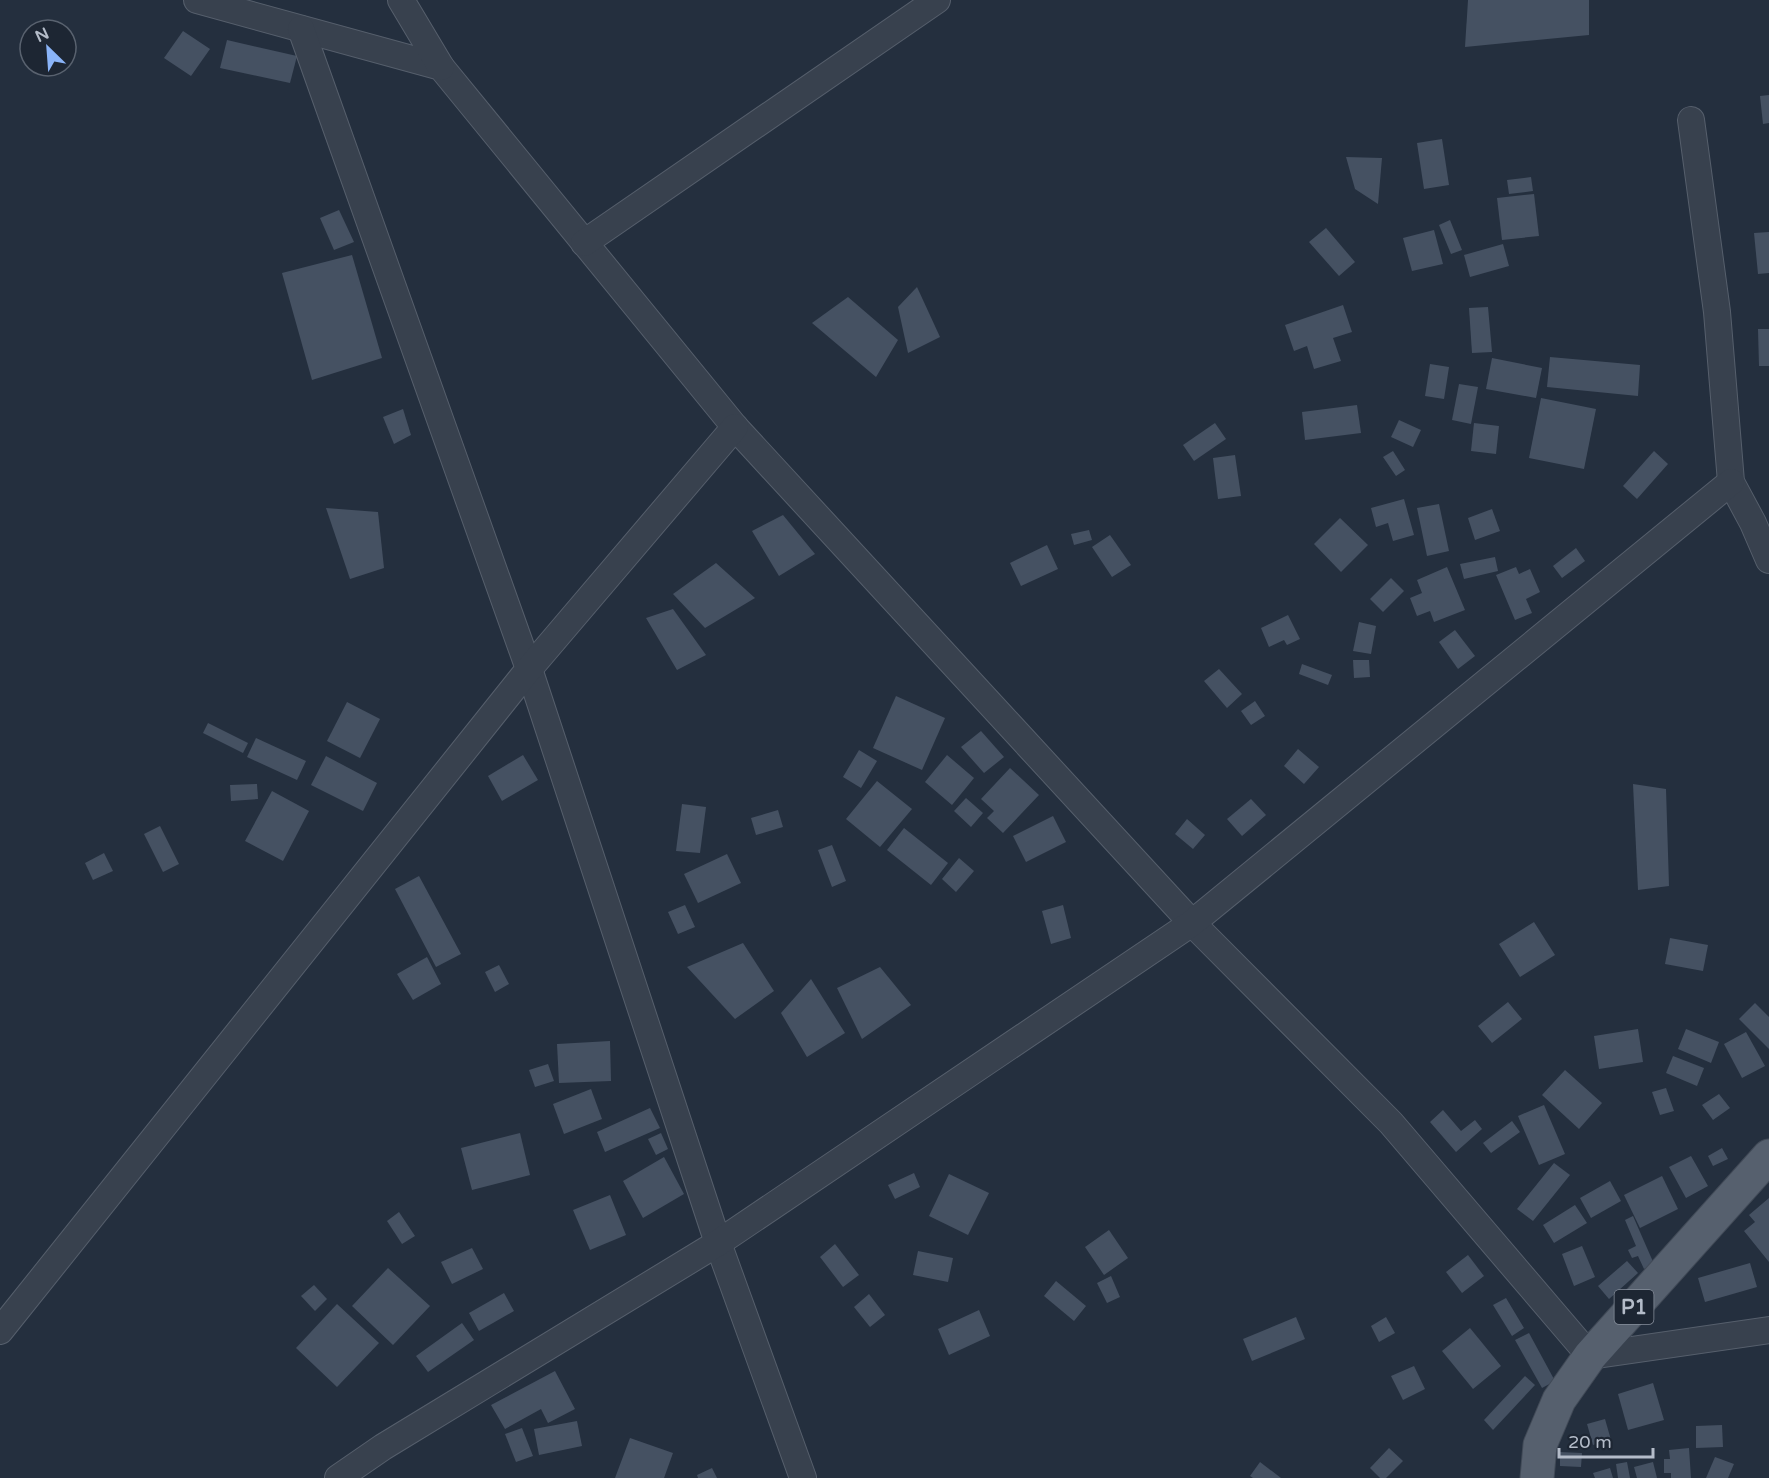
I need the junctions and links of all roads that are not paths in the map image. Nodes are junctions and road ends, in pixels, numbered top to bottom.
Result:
1 (197, 0) edge
2 (401, 0) edge
3 (937, 0) edge
4 (300, 29) junction
5 (441, 67) junction
6 (1691, 120) dead end
7 (584, 243) junction
8 (735, 427) junction
9 (1731, 482) junction
10 (1769, 560) edge
11 (530, 669) junction
12 (1192, 923) junction
13 (1769, 1156) edge
14 (718, 1243) junction
15 (1769, 1330) edge
16 (0, 1331) edge
17 (1590, 1356) junction
18 (338, 1478) edge
19 (803, 1478) edge
20 (1537, 1478) edge

1 - 4 street
2 - 5 street
3 - 7 street
4 - 5 street
4 - 11 street
5 - 7 street
6 - 9 street
7 - 8 street
8 - 11 street
8 - 12 street
9 - 10 street
9 - 12 street
11 - 14 street
11 - 16 street
12 - 14 street
12 - 17 street
13 - 17 main road, P1
14 - 18 street
14 - 19 street
15 - 17 street
17 - 20 main road, P1

